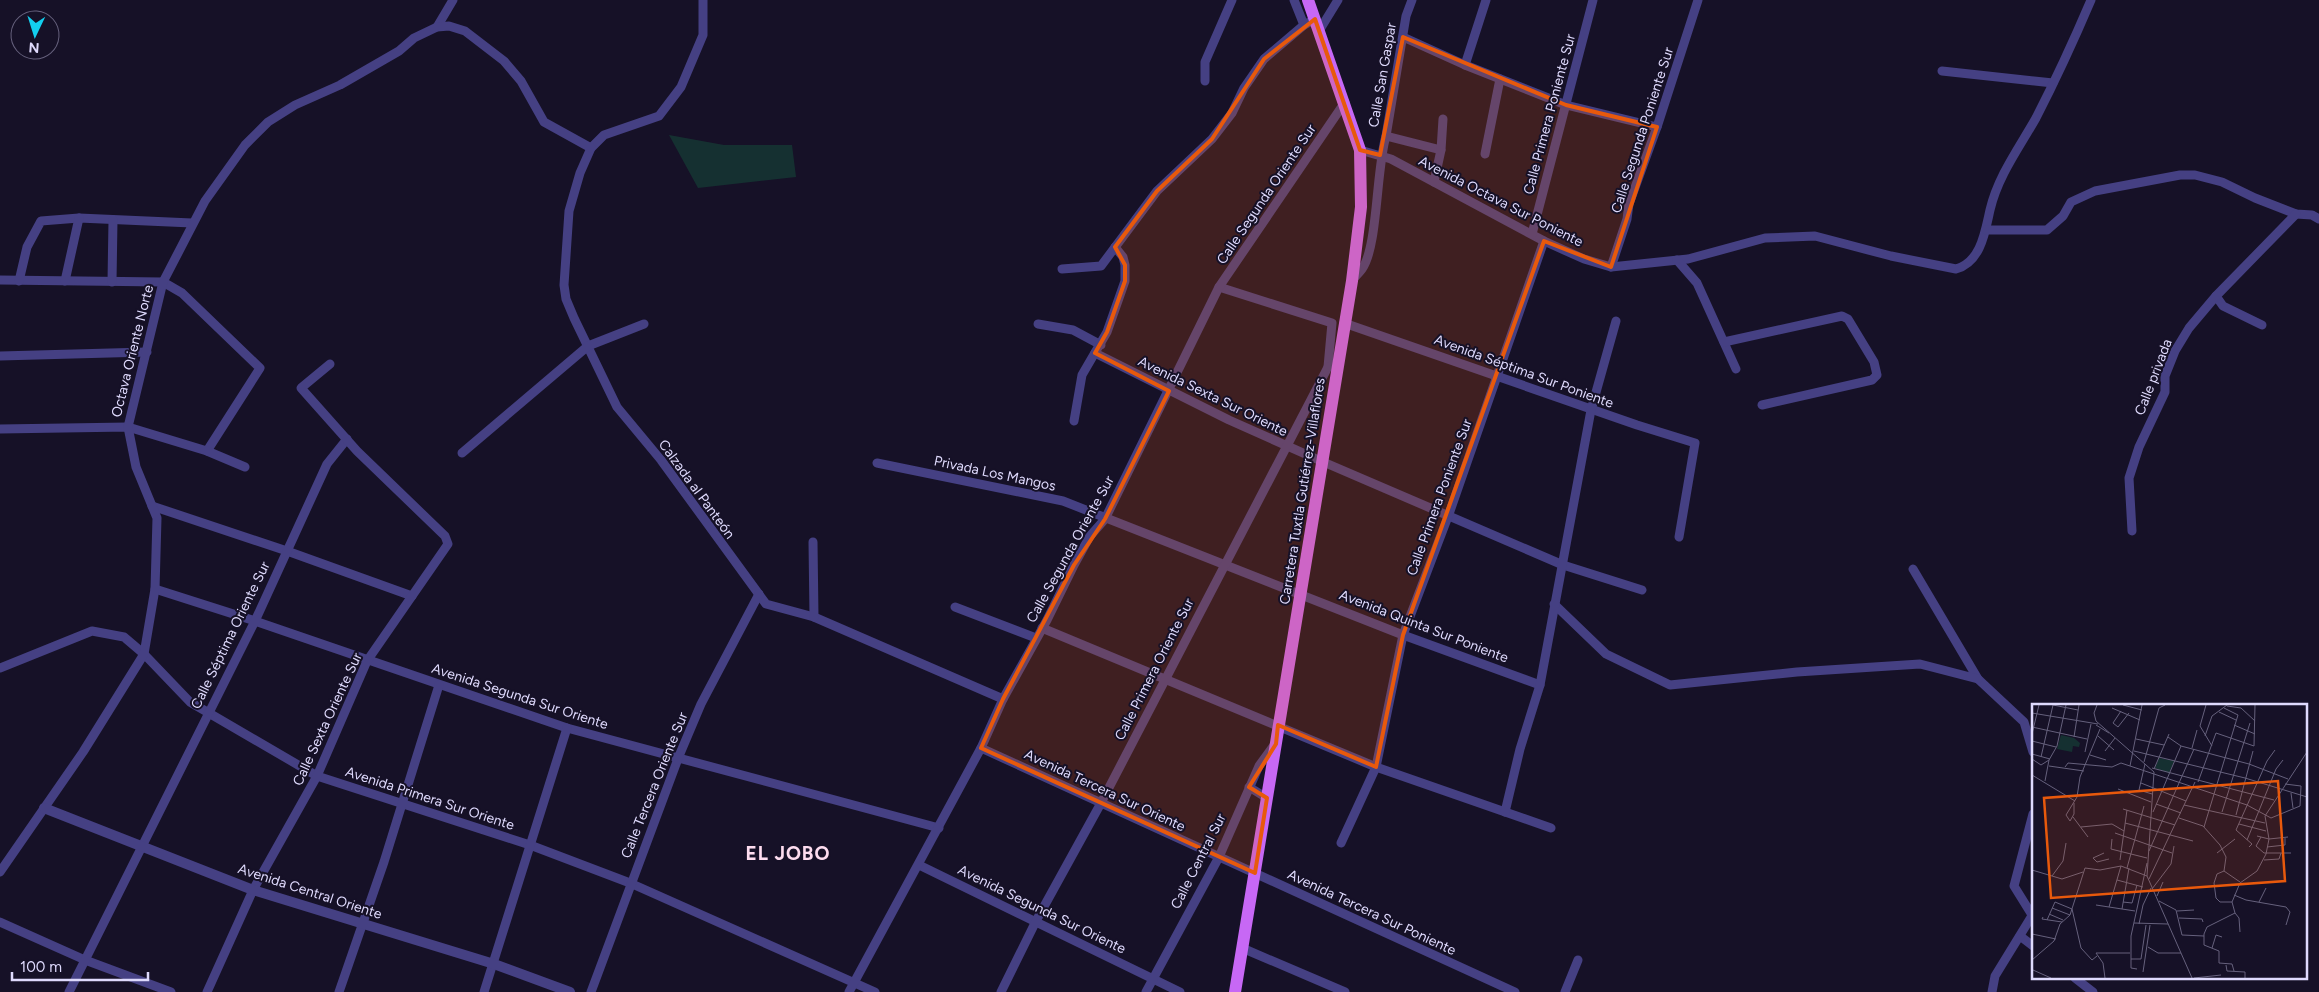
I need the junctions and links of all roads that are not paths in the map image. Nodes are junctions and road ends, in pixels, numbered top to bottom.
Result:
1 (454, 0) edge
2 (703, 0) edge
3 (1232, 0) edge
4 (1294, 0) edge
5 (1308, 0) edge
6 (1338, 0) edge
7 (1412, 0) edge
8 (1486, 0) edge
9 (1593, 0) edge
10 (1698, 0) edge
11 (2091, 0) edge
12 (1309, 22) junction
13 (437, 26) junction
14 (1319, 31) junction
15 (1403, 38) junction
16 (1465, 65) junction
17 (1942, 71) dead end
18 (1500, 79) junction
19 (1205, 81) dead end
20 (2053, 83) junction
21 (1345, 102) junction
22 (1566, 105) junction
23 (1443, 118) dead end
24 (1657, 127) junction
25 (1386, 136) junction
26 (591, 148) junction
27 (1360, 150) junction
28 (1441, 150) junction
29 (1485, 154) dead end
30 (1380, 155) junction
31 (1434, 182) junction
32 (2296, 214) junction
33 (79, 218) junction
34 (2319, 218) edge
35 (113, 220) junction
36 (192, 223) junction
37 (1986, 230) junction
38 (1532, 234) junction
39 (1544, 241) junction
40 (1115, 247) junction
41 (1677, 260) junction
42 (1611, 268) junction
43 (1062, 269) dead end
44 (0, 280) edge
45 (20, 281) junction
46 (1352, 281) junction
47 (65, 282) junction
48 (112, 282) junction
49 (163, 282) junction
50 (1219, 287) junction
51 (2216, 296) junction
52 (1616, 321) dead end
53 (1338, 323) junction
54 (644, 324) dead end
55 (1038, 324) dead end
56 (2262, 325) dead end
57 (1724, 342) junction
58 (1101, 345) junction
59 (588, 346) junction
60 (147, 352) junction
61 (1095, 353) junction
62 (0, 356) edge
63 (330, 364) dead end
64 (1333, 366) junction
65 (1736, 369) dead end
66 (1497, 375) junction
67 (1170, 391) junction
68 (1762, 405) dead end
69 (1591, 410) junction
70 (1074, 421) dead end
71 (128, 426) junction
72 (0, 429) edge
73 (347, 439) junction
74 (1288, 447) junction
75 (207, 451) junction
76 (462, 453) dead end
77 (1320, 461) junction
78 (877, 463) dead end
79 (245, 467) dead end
80 (152, 506) junction
81 (1449, 514) junction
82 (1105, 519) junction
83 (2132, 531) dead end
84 (1679, 537) dead end
85 (813, 542) dead end
86 (287, 550) junction
87 (1225, 564) junction
88 (1563, 565) junction
89 (1913, 569) dead end
90 (155, 589) junction
91 (1642, 590) dead end
92 (1300, 593) junction
93 (759, 594) junction
94 (412, 596) junction
95 (1554, 604) junction
96 (955, 608) dead end
97 (814, 617) junction
98 (254, 621) junction
99 (1042, 628) junction
100 (1403, 635) junction
101 (1036, 638) junction
102 (144, 654) junction
103 (367, 661) junction
104 (0, 668) edge
105 (1164, 679) junction
106 (1978, 679) junction
107 (1540, 684) junction
108 (439, 685) junction
109 (1003, 699) junction
110 (207, 713) junction
111 (1278, 725) junction
112 (567, 728) junction
113 (1276, 744) junction
114 (981, 748) junction
115 (2032, 749) edge
116 (679, 756) junction
117 (1376, 767) junction
118 (317, 776) junction
119 (1250, 787) junction
120 (1267, 798) junction
121 (401, 803) junction
122 (1101, 803) junction
123 (44, 808) junction
124 (1505, 812) junction
125 (2032, 818) edge
126 (939, 828) junction
127 (1551, 828) dead end
128 (1341, 843) dead end
129 (530, 845) junction
130 (141, 846) junction
131 (1218, 857) junction
132 (919, 865) junction
133 (0, 872) edge
134 (1255, 873) junction
135 (630, 883) junction
136 (253, 890) junction
137 (2032, 915) edge
138 (1036, 921) junction
139 (0, 922) edge
140 (363, 923) junction
141 (2020, 936) junction
142 (2032, 945) edge
143 (1242, 948) junction
144 (85, 960) junction
145 (1578, 960) dead end
146 (494, 964) junction
147 (1153, 978) junction
148 (2078, 980) edge
149 (854, 982) junction
150 (69, 992) edge
151 (171, 992) edge
152 (207, 992) edge
153 (339, 992) edge
154 (484, 992) edge
155 (570, 992) edge
156 (591, 992) edge
157 (849, 992) edge
158 (875, 992) edge
159 (1001, 992) edge
160 (1146, 992) edge
161 (1180, 992) edge
162 (1235, 992) edge
163 (1345, 992) edge
164 (1515, 992) edge
165 (1565, 992) edge
166 (1992, 992) edge
167 (2093, 992) edge

1 - 13 street
2 - 26 street
3 - 19 street
4 - 12 street
5 - 12 main road, Carretera Tuxtla Gutiérrez-Villaflores
6 - 14 street
7 - 15 street, Calle San Gaspar
8 - 16 street
9 - 22 street, Calle Primera Poniente Sur
10 - 24 street, Calle Segunda Poniente Sur
11 - 20 street
12 - 14 main road, Carretera Tuxtla Gutiérrez-Villaflores
12 - 40 street
13 - 26 street
13 - 36 street, Octava Oriente Norte
14 - 21 main road, Carretera Tuxtla Gutiérrez-Villaflores
15 - 16 street
15 - 25 street, Calle San Gaspar
16 - 18 street
17 - 20 street
18 - 22 street
18 - 29 street
20 - 37 street
21 - 27 main road, Carretera Tuxtla Gutiérrez-Villaflores
21 - 50 street, Calle Segunda Oriente Sur
22 - 24 street
22 - 38 street, Calle Primera Poniente Sur
23 - 28 street
24 - 42 street, Calle Segunda Poniente Sur
25 - 28 street
25 - 30 street, Calle San Gaspar
26 - 59 street, Calzada al Panteón
27 - 30 street, Avenida Octava Sur Poniente
27 - 46 main road, Carretera Tuxtla Gutiérrez-Villaflores
28 - 31 street
30 - 31 street, Avenida Octava Sur Poniente
30 - 46 street, Calle San Gaspar
31 - 38 street, Avenida Octava Sur Poniente
32 - 34 street
32 - 37 street
32 - 51 street, Calle privada
33 - 35 street
33 - 45 street
33 - 47 street
35 - 36 street
35 - 48 street
36 - 49 street, Octava Oriente Norte
37 - 41 street, Avenida Octava Sur Poniente
38 - 39 street, Avenida Octava Sur Poniente
39 - 42 street, Avenida Octava Sur Poniente
39 - 66 street, Calle Primera Poniente Sur
40 - 43 street
40 - 58 street
41 - 42 street, Avenida Octava Sur Poniente
41 - 57 street
44 - 45 street
45 - 47 street
46 - 53 main road, Carretera Tuxtla Gutiérrez-Villaflores
47 - 48 street
48 - 49 street
49 - 60 street, Octava Oriente Norte
49 - 75 street
50 - 53 street, Avenida Séptima Sur Poniente
50 - 67 street, Calle Segunda Oriente Sur
51 - 56 street
51 - 83 street, Calle privada
52 - 69 street
53 - 64 main road, Carretera Tuxtla Gutiérrez-Villaflores
53 - 66 street, Avenida Séptima Sur Poniente
54 - 59 street
55 - 58 street
57 - 65 street
57 - 68 street
58 - 61 street
59 - 76 street
59 - 93 street, Calzada al Panteón
60 - 62 street
60 - 71 street, Octava Oriente Norte
61 - 67 street, Avenida Sexta Sur Oriente
61 - 70 street
63 - 73 street
64 - 74 street, Calle Primera Oriente Sur
64 - 77 main road, Carretera Tuxtla Gutiérrez-Villaflores
66 - 69 street, Avenida Séptima Sur Poniente
66 - 81 street, Calle Primera Poniente Sur
67 - 74 street, Avenida Sexta Sur Oriente
67 - 82 street, Calle Segunda Oriente Sur
69 - 84 street, Avenida Séptima Sur Poniente
69 - 88 street
71 - 72 street
71 - 75 street
71 - 80 street, Octava Oriente Norte
73 - 86 street, Calle Séptima Oriente Sur
73 - 94 street, Calle Sexta Oriente Sur
74 - 77 street, Avenida Sexta Sur Oriente
74 - 87 street, Calle Primera Oriente Sur
75 - 79 street
77 - 81 street, Avenida Sexta Sur Oriente
77 - 92 main road, Carretera Tuxtla Gutiérrez-Villaflores
78 - 82 street, Privada Los Mangos
80 - 86 street
80 - 90 street, Octava Oriente Norte
81 - 88 street, Avenida Sexta Sur Oriente
81 - 100 street, Calle Primera Poniente Sur
82 - 87 street, Privada Los Mangos
82 - 99 street, Calle Segunda Oriente Sur
85 - 97 street
86 - 94 street
86 - 98 street, Calle Séptima Oriente Sur
87 - 92 street, Avenida Quinta Sur Poniente
87 - 105 street, Calle Primera Oriente Sur
88 - 91 street, Avenida Sexta Sur Oriente
88 - 95 street
89 - 106 street
90 - 98 street, Avenida Segunda Sur Oriente
90 - 102 street, Octava Oriente Norte
92 - 100 street, Avenida Quinta Sur Poniente
92 - 111 main road, Carretera Tuxtla Gutiérrez-Villaflores
93 - 97 street, Calzada al Panteón
93 - 116 street, Calle Tercera Oriente Sur
94 - 103 street, Calle Sexta Oriente Sur
95 - 106 street
95 - 107 street
96 - 101 street
97 - 109 street, Calzada al Panteón
98 - 103 street, Avenida Segunda Sur Oriente
98 - 110 street, Calle Séptima Oriente Sur
99 - 101 street, Calle Segunda Oriente Sur
99 - 105 street
100 - 107 street, Avenida Quinta Sur Poniente
100 - 117 street, Calle Primera Poniente Sur
101 - 109 street, Calle Segunda Oriente Sur
102 - 104 street, Avenida Primera Sur Oriente
102 - 110 street, Avenida Primera Sur Oriente
102 - 123 street, Octava Oriente Norte
103 - 108 street, Avenida Segunda Sur Oriente
103 - 118 street, Calle Sexta Oriente Sur
105 - 111 street
105 - 122 street, Calle Primera Oriente Sur
106 - 115 street
107 - 124 street
108 - 112 street, Avenida Segunda Sur Oriente
108 - 121 street
109 - 114 street, Calle Segunda Oriente Sur
110 - 118 street, Avenida Primera Sur Oriente
110 - 130 street, Calle Séptima Oriente Sur
111 - 113 main road, Carretera Tuxtla Gutiérrez-Villaflores
111 - 117 street
112 - 116 street, Avenida Segunda Sur Oriente
112 - 129 street
113 - 119 street, Calle Central Sur
113 - 120 main road, Carretera Tuxtla Gutiérrez-Villaflores
114 - 122 street, Avenida Tercera Sur Oriente
114 - 126 street, Calle Segunda Oriente Sur
116 - 126 street, Avenida Segunda Sur Oriente
116 - 135 street, Calle Tercera Oriente Sur
117 - 124 street
117 - 128 street, Calle Primera Poniente Sur
118 - 121 street, Avenida Primera Sur Oriente
118 - 136 street, Calle Sexta Oriente Sur
119 - 120 street
119 - 131 street, Calle Central Sur
120 - 134 main road, Carretera Tuxtla Gutiérrez-Villaflores
121 - 129 street, Avenida Primera Sur Oriente
121 - 140 street
122 - 131 street, Avenida Tercera Sur Oriente
122 - 138 street, Calle Primera Oriente Sur
123 - 130 street, Avenida Central Oriente
123 - 133 street, Octava Oriente Norte
124 - 127 street
125 - 137 street
126 - 132 street, Calle Segunda Oriente Sur
129 - 135 street, Avenida Primera Sur Oriente
129 - 146 street
130 - 136 street, Avenida Central Oriente
130 - 144 street, Calle Séptima Oriente Sur
131 - 134 street, Avenida Tercera Sur Poniente
131 - 147 street, Calle Central Sur
132 - 138 street, Avenida Segunda Sur Oriente
132 - 149 street, Calle Segunda Oriente Sur
134 - 143 main road, Carretera Tuxtla Gutiérrez-Villaflores
134 - 164 street, Avenida Tercera Sur Poniente
135 - 149 street, Avenida Primera Sur Oriente
135 - 156 street, Calle Tercera Oriente Sur
136 - 140 street, Avenida Central Oriente
136 - 152 street, Calle Sexta Oriente Sur
137 - 141 street
138 - 147 street, Avenida Segunda Sur Oriente
138 - 159 street, Calle Primera Oriente Sur
139 - 144 street
140 - 146 street, Avenida Central Oriente
140 - 153 street
141 - 142 street
141 - 166 street
143 - 162 main road, Carretera Tuxtla Gutiérrez-Villaflores
143 - 163 street
144 - 150 street, Calle Séptima Oriente Sur
144 - 151 street
145 - 165 street
146 - 154 street
146 - 155 street, Avenida Central Oriente
147 - 160 street, Calle Central Sur
147 - 161 street, Avenida Segunda Sur Oriente
148 - 167 street
149 - 157 street, Calle Segunda Oriente Sur
149 - 158 street, Avenida Primera Sur Oriente

